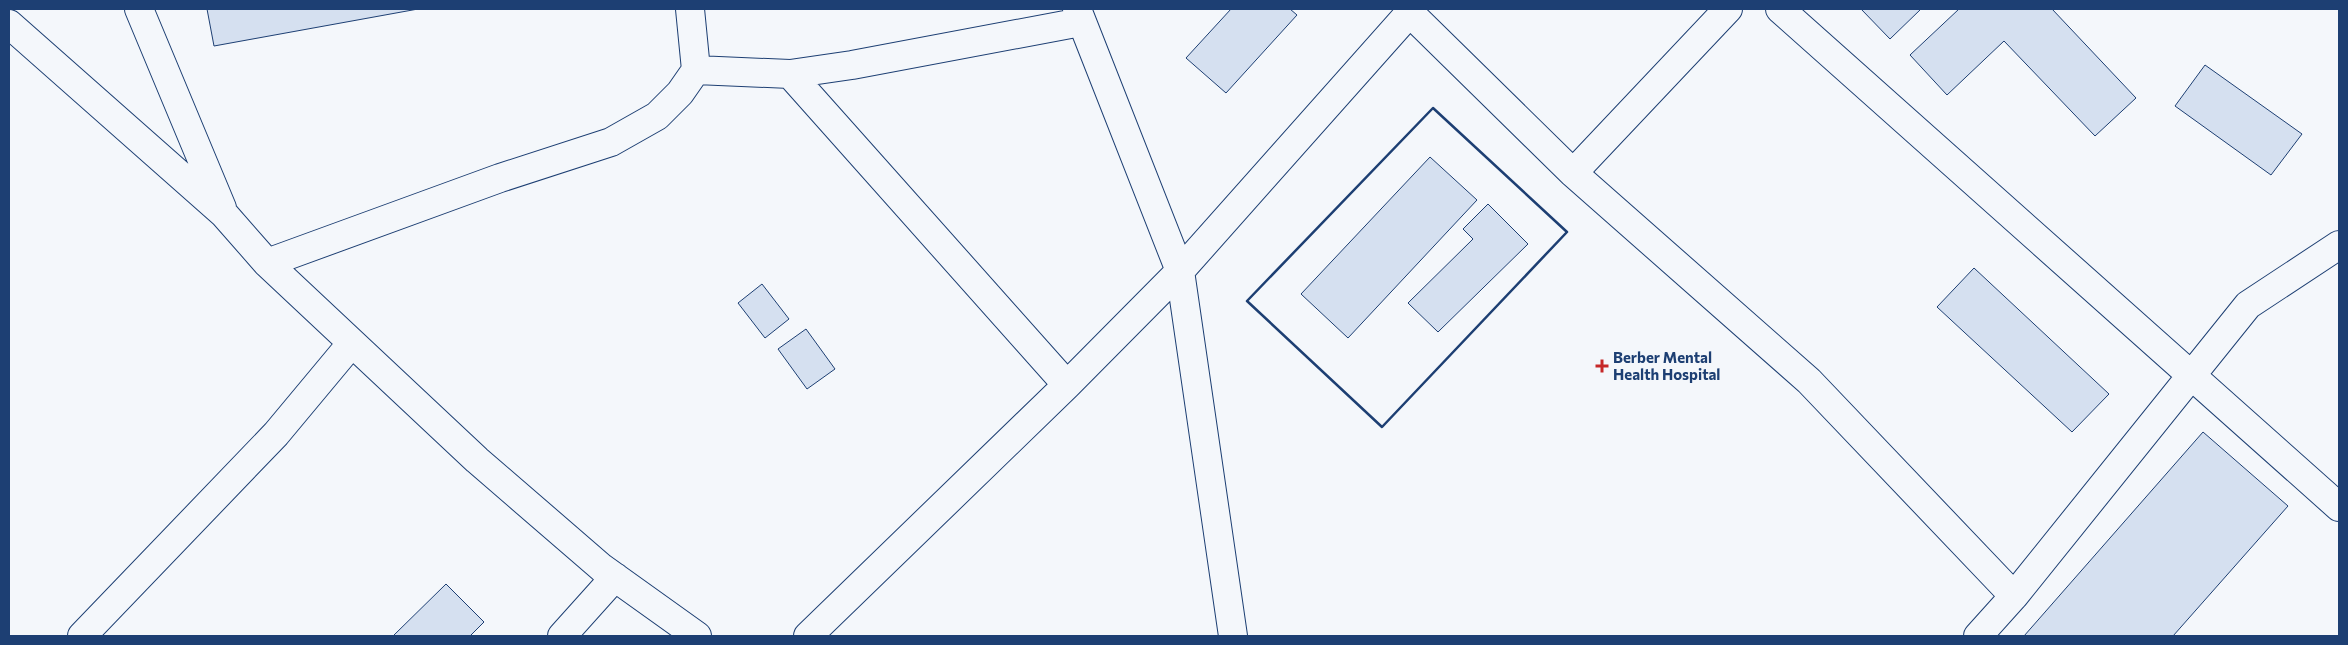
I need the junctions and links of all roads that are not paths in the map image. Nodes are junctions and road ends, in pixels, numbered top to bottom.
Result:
1 (139, 9) edge
2 (690, 9) edge
3 (1728, 9) edge
4 (1780, 9) edge
5 (1412, 11) edge
6 (1079, 15) edge
7 (9, 24) edge
8 (696, 70) junction
9 (790, 74) junction
10 (1573, 173) junction
11 (224, 214) junction
12 (2339, 245) edge
13 (267, 263) junction
14 (1180, 270) junction
15 (352, 344) junction
16 (2190, 375) junction
17 (1067, 385) junction
18 (2339, 507) edge
19 (615, 577) junction
20 (2014, 596) junction
21 (82, 636) edge
22 (562, 636) edge
23 (697, 636) edge
24 (808, 636) edge
25 (1233, 636) edge
26 (1978, 636) edge

1 - 11 street
2 - 8 street
3 - 10 street
4 - 16 street
5 - 10 street
5 - 14 street
6 - 9 street
6 - 14 street
7 - 11 street
8 - 9 street
8 - 13 street
9 - 17 street
10 - 20 street
11 - 13 street
12 - 16 street
13 - 15 street
14 - 17 street
14 - 25 street
15 - 19 street
15 - 21 street
16 - 18 street
16 - 20 street
17 - 24 street
19 - 22 street
19 - 23 street
20 - 26 street

